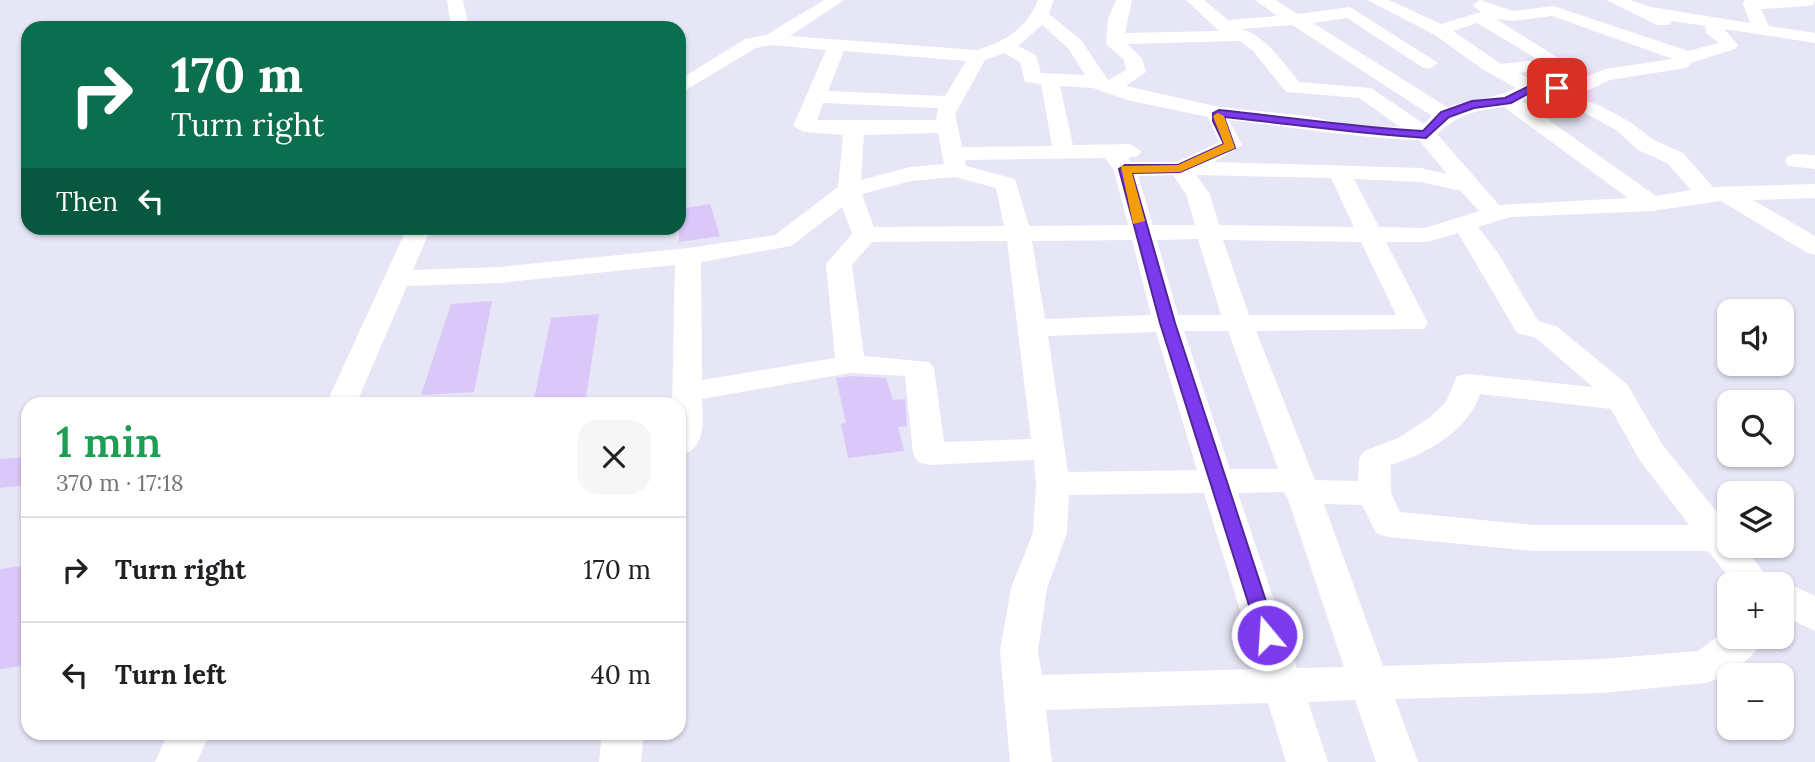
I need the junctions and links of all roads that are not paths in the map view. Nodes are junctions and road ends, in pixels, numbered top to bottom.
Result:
1 (455, 0) edge
2 (836, 0) edge
3 (1124, 0) edge
4 (1194, 0) edge
5 (1263, 0) edge
6 (1375, 0) edge
7 (1614, 0) edge
8 (1809, 2) edge
9 (1038, 6) edge
10 (1482, 10) edge
11 (1295, 17) junction
12 (459, 21) edge
13 (1718, 27) junction
14 (1760, 27) junction
15 (1231, 31) junction
16 (1441, 31) junction
17 (771, 40) junction
18 (1116, 42) junction
19 (1811, 42) edge
20 (837, 45) junction
21 (1076, 47) junction
22 (1007, 48) junction
23 (978, 57) junction
24 (1686, 57) junction
25 (1429, 63) junction
26 (1494, 67) junction
27 (1377, 72) junction
28 (1050, 80) junction
29 (686, 84) edge
30 (1104, 84) junction
31 (1293, 88) junction
32 (1531, 88) junction
33 (815, 97) junction
34 (1508, 100) junction
35 (1219, 113) junction
36 (949, 115) junction
37 (1445, 115) junction
38 (1308, 122) junction
39 (854, 130) junction
40 (1384, 133) junction
41 (1426, 134) junction
42 (1064, 151) junction
43 (1118, 160) junction
44 (954, 162) junction
45 (1194, 163) junction
46 (1339, 171) junction
47 (1421, 176) junction
48 (1469, 186) junction
49 (849, 190) junction
50 (1815, 191) edge
51 (1717, 194) junction
52 (1652, 204) junction
53 (1493, 213) junction
54 (1464, 225) junction
55 (1016, 232) junction
56 (1141, 232) junction
57 (1206, 232) junction
58 (416, 235) edge
59 (865, 235) junction
60 (1371, 236) junction
61 (1815, 247) edge
62 (688, 256) junction
63 (399, 278) junction
64 (1237, 322) junction
65 (1167, 323) junction
66 (1032, 328) junction
67 (850, 364) junction
68 (689, 392) junction
69 (344, 397) edge
70 (1621, 400) junction
71 (686, 437) edge
72 (1048, 449) junction
73 (1218, 481) junction
74 (1053, 484) junction
75 (1299, 486) junction
76 (1374, 493) junction
77 (1717, 538) joint
78 (1733, 558) edge
79 (1744, 572) edge
80 (1794, 601) edge
81 (1815, 615) edge
82 (1730, 649) edge
83 (1370, 684) junction
84 (1284, 685) junction
85 (1024, 693) junction
86 (187, 740) edge
87 (623, 740) edge
88 (176, 762) edge
89 (620, 762) edge
90 (1031, 762) edge
91 (1307, 762) edge
92 (1397, 762) edge

1 - 12 street
2 - 17 street
3 - 18 street
4 - 15 street
5 - 11 street
6 - 16 street
7 - 13 street
8 - 14 street
9 - 21 street
9 - 22 street
10 - 16 street
10 - 24 street
10 - 26 street
11 - 15 street
11 - 25 street
11 - 27 street
13 - 14 street
13 - 24 street
14 - 19 street
15 - 18 street
15 - 31 street
16 - 26 street
17 - 20 street
17 - 29 street
18 - 21 street
18 - 30 street
20 - 23 street
20 - 33 street
21 - 30 street
22 - 23 street
22 - 28 street
23 - 36 street
24 - 32 street
25 - 26 street
25 - 27 street
26 - 32 street
27 - 37 street
28 - 30 street
28 - 42 street
30 - 35 street
31 - 38 street
31 - 41 street
32 - 34 street
32 - 51 street
33 - 36 street
33 - 39 street
34 - 37 street
34 - 52 street
35 - 38 street
35 - 45 street
36 - 39 street
36 - 44 street
37 - 41 street
38 - 40 street
39 - 49 street
40 - 41 street
40 - 47 street
41 - 48 street
42 - 43 street
42 - 44 street
43 - 45 street
43 - 56 street
44 - 49 street
44 - 55 street
45 - 46 street
45 - 57 street
46 - 47 street
46 - 60 street
47 - 48 street
48 - 53 street
49 - 59 street
49 - 62 street
50 - 51 street
51 - 52 street
51 - 61 street
52 - 53 street
53 - 54 street
54 - 60 street
54 - 70 street
55 - 56 street
55 - 59 street
55 - 66 street
56 - 57 street
56 - 65 street
57 - 60 street
57 - 64 street
58 - 63 street
59 - 67 street
60 - 64 street
62 - 63 street
62 - 68 street
63 - 69 street
64 - 65 street
64 - 75 street
65 - 66 street
65 - 73 street
66 - 72 street
67 - 68 street
67 - 72 street
68 - 71 street
70 - 76 street
70 - 77 street
72 - 74 street
73 - 74 street
73 - 75 street
73 - 84 street
74 - 85 street
75 - 76 street
75 - 83 street
76 - 77 street
78 - 79 street
80 - 81 street
82 - 83 street
83 - 84 street
83 - 92 street
84 - 85 street
84 - 91 street
85 - 90 street
86 - 88 street
87 - 89 street

